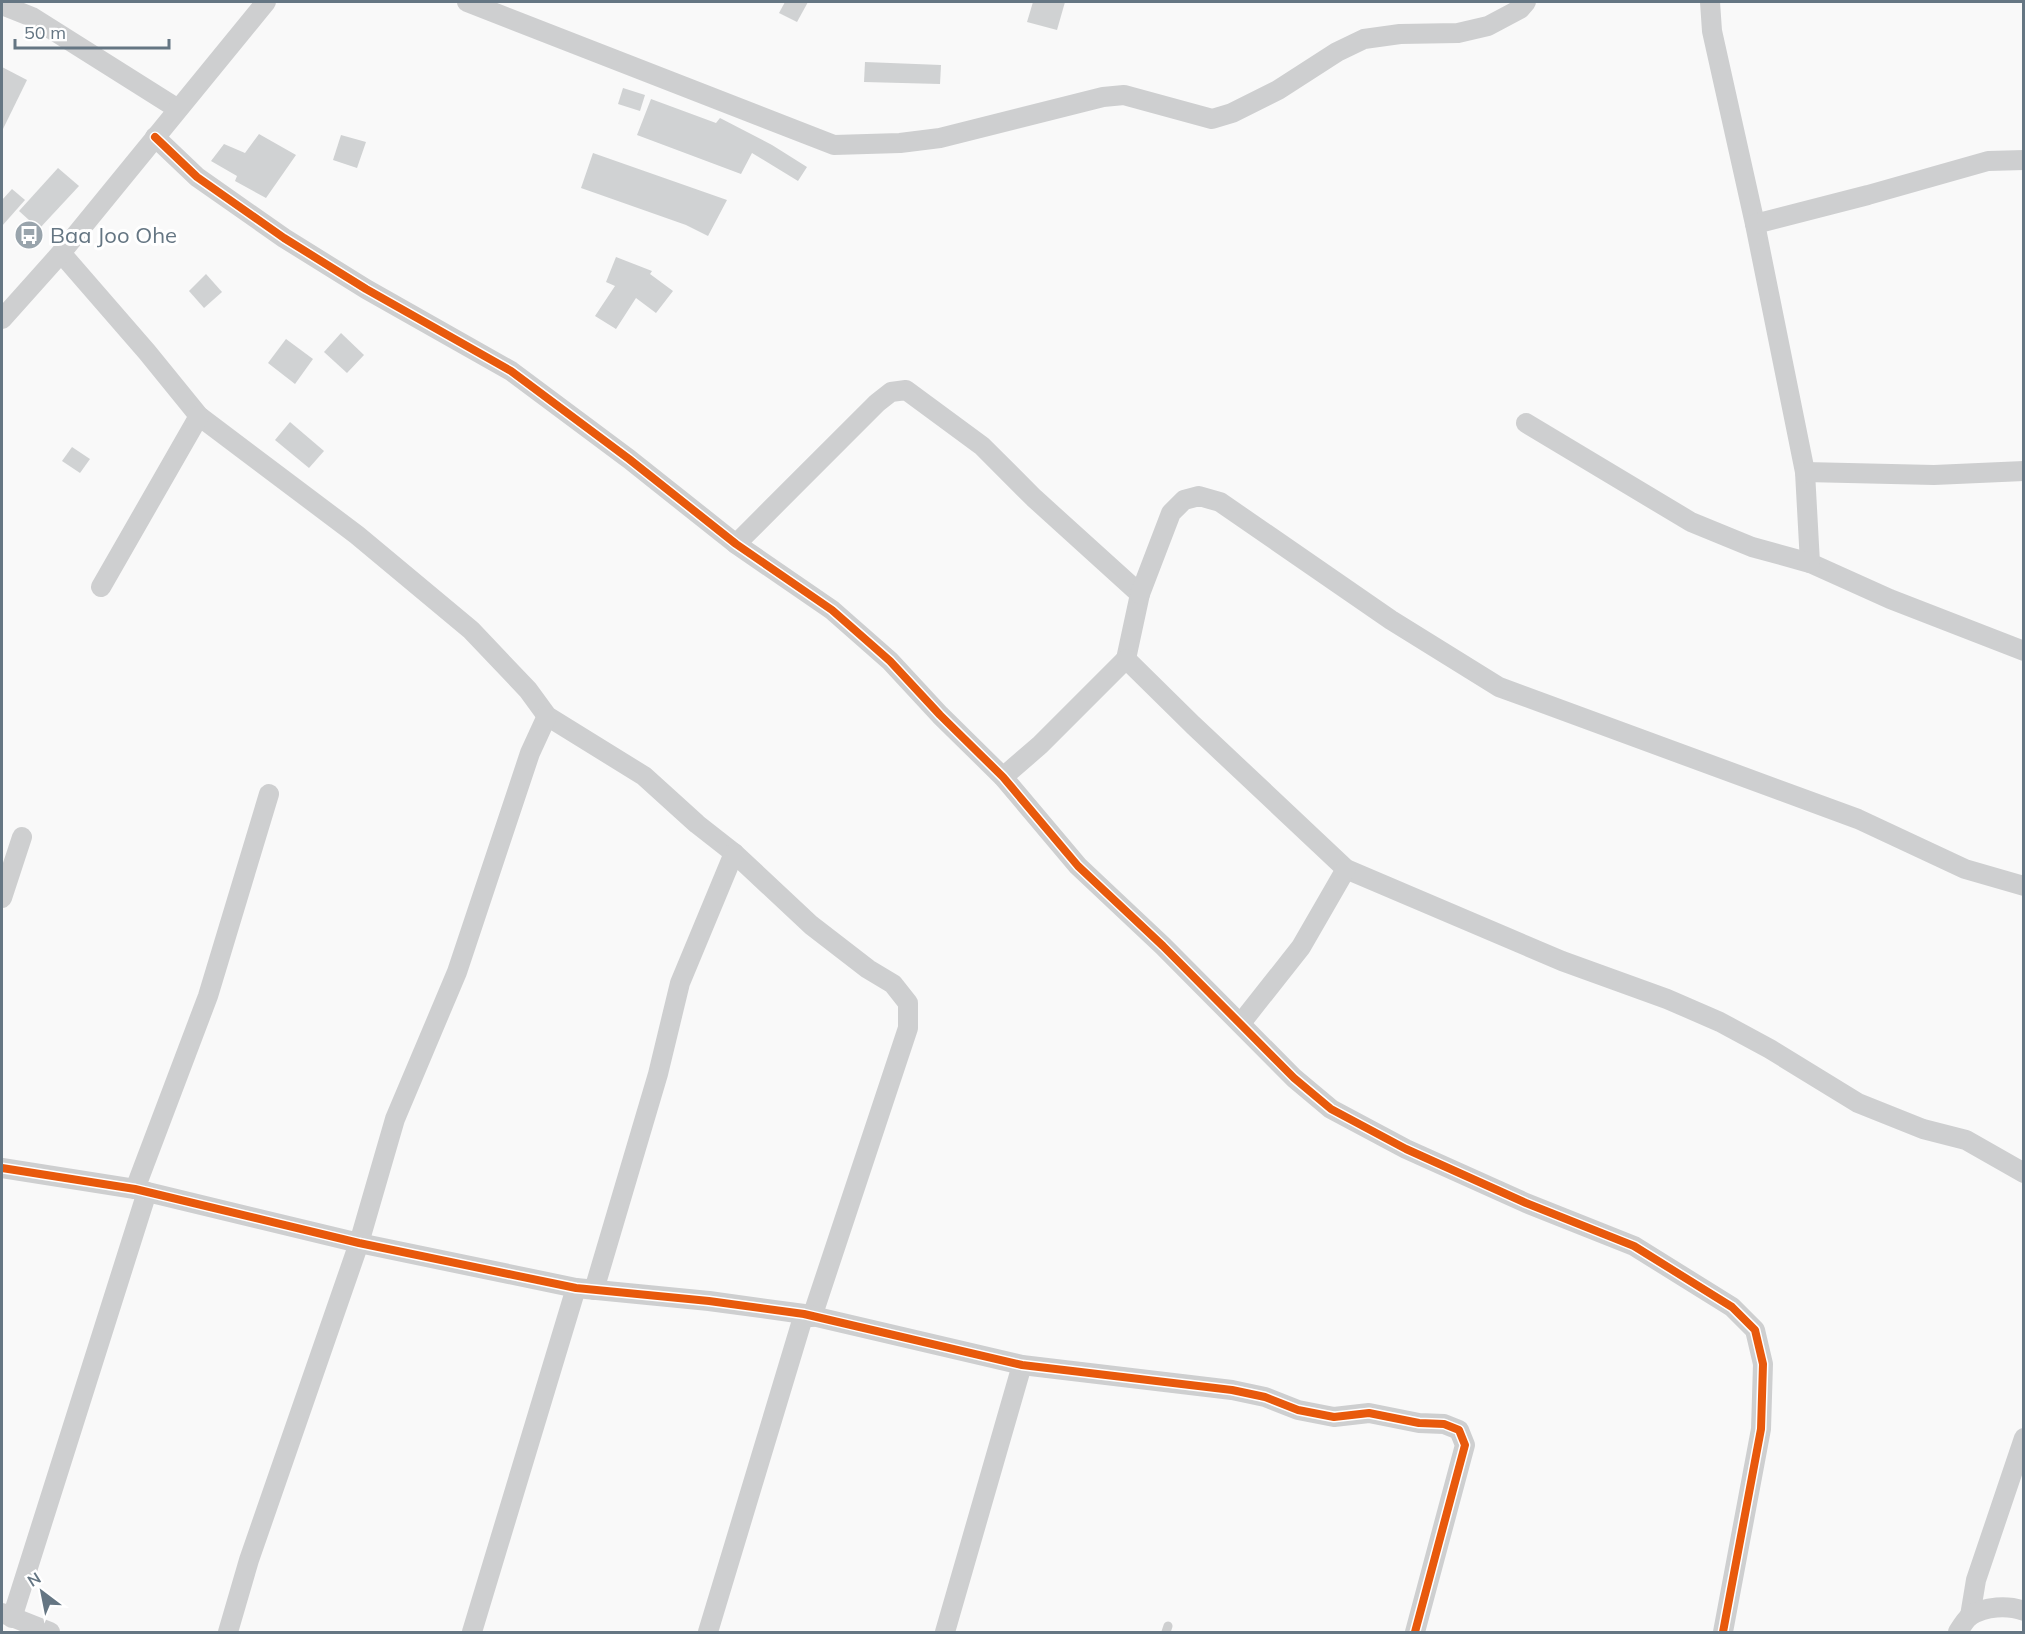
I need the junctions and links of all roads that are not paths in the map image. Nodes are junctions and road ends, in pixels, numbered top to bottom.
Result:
1 (266, 2) edge
2 (467, 2) edge
3 (1527, 2) edge
4 (1710, 2) edge
5 (2, 5) edge
6 (178, 109) junction
7 (155, 137) junction
8 (2024, 160) edge
9 (1755, 224) junction
10 (61, 253) junction
11 (2, 319) edge
12 (199, 416) junction
13 (1526, 423) dead end
14 (2024, 471) edge
15 (1805, 472) junction
16 (736, 544) junction
17 (1810, 563) junction
18 (101, 587) dead end
19 (1140, 594) junction
20 (2024, 651) edge
21 (1126, 659) junction
22 (547, 716) junction
23 (1003, 777) junction
24 (269, 794) dead end
25 (22, 837) dead end
26 (734, 853) junction
27 (1346, 868) junction
28 (2024, 886) edge
29 (2, 898) edge
30 (1241, 1023) junction
31 (2, 1168) edge
32 (2024, 1173) edge
33 (141, 1191) junction
34 (359, 1243) junction
35 (585, 1289) junction
36 (808, 1316) junction
37 (1022, 1365) junction
38 (2024, 1438) edge
39 (2024, 1611) edge
40 (7, 1615) edge
41 (1970, 1616) junction
42 (50, 1632) edge
43 (228, 1632) edge
44 (472, 1632) edge
45 (708, 1632) edge
46 (945, 1632) edge
47 (1415, 1632) edge
48 (1723, 1632) edge
49 (1958, 1632) edge

1 - 6 street
2 - 3 street
4 - 9 street
5 - 6 street
6 - 7 street
7 - 10 street
7 - 16 street
8 - 9 street
9 - 15 street
10 - 11 street
10 - 12 street
12 - 18 street
12 - 22 street
13 - 17 street
14 - 15 street
15 - 17 street
16 - 19 street
16 - 23 street
17 - 20 street
19 - 21 street
19 - 28 street
21 - 23 street
21 - 27 street
22 - 26 street
22 - 34 street
23 - 30 street
24 - 33 street
25 - 29 street
26 - 35 street
26 - 36 street
27 - 30 street
27 - 32 street
30 - 48 street
31 - 33 street
33 - 34 street
33 - 40 street
34 - 35 street
34 - 43 street
35 - 36 street
35 - 44 street
36 - 37 street
36 - 45 street
37 - 46 street
37 - 47 street
38 - 41 street
39 - 41 street
40 - 42 street
41 - 49 street

